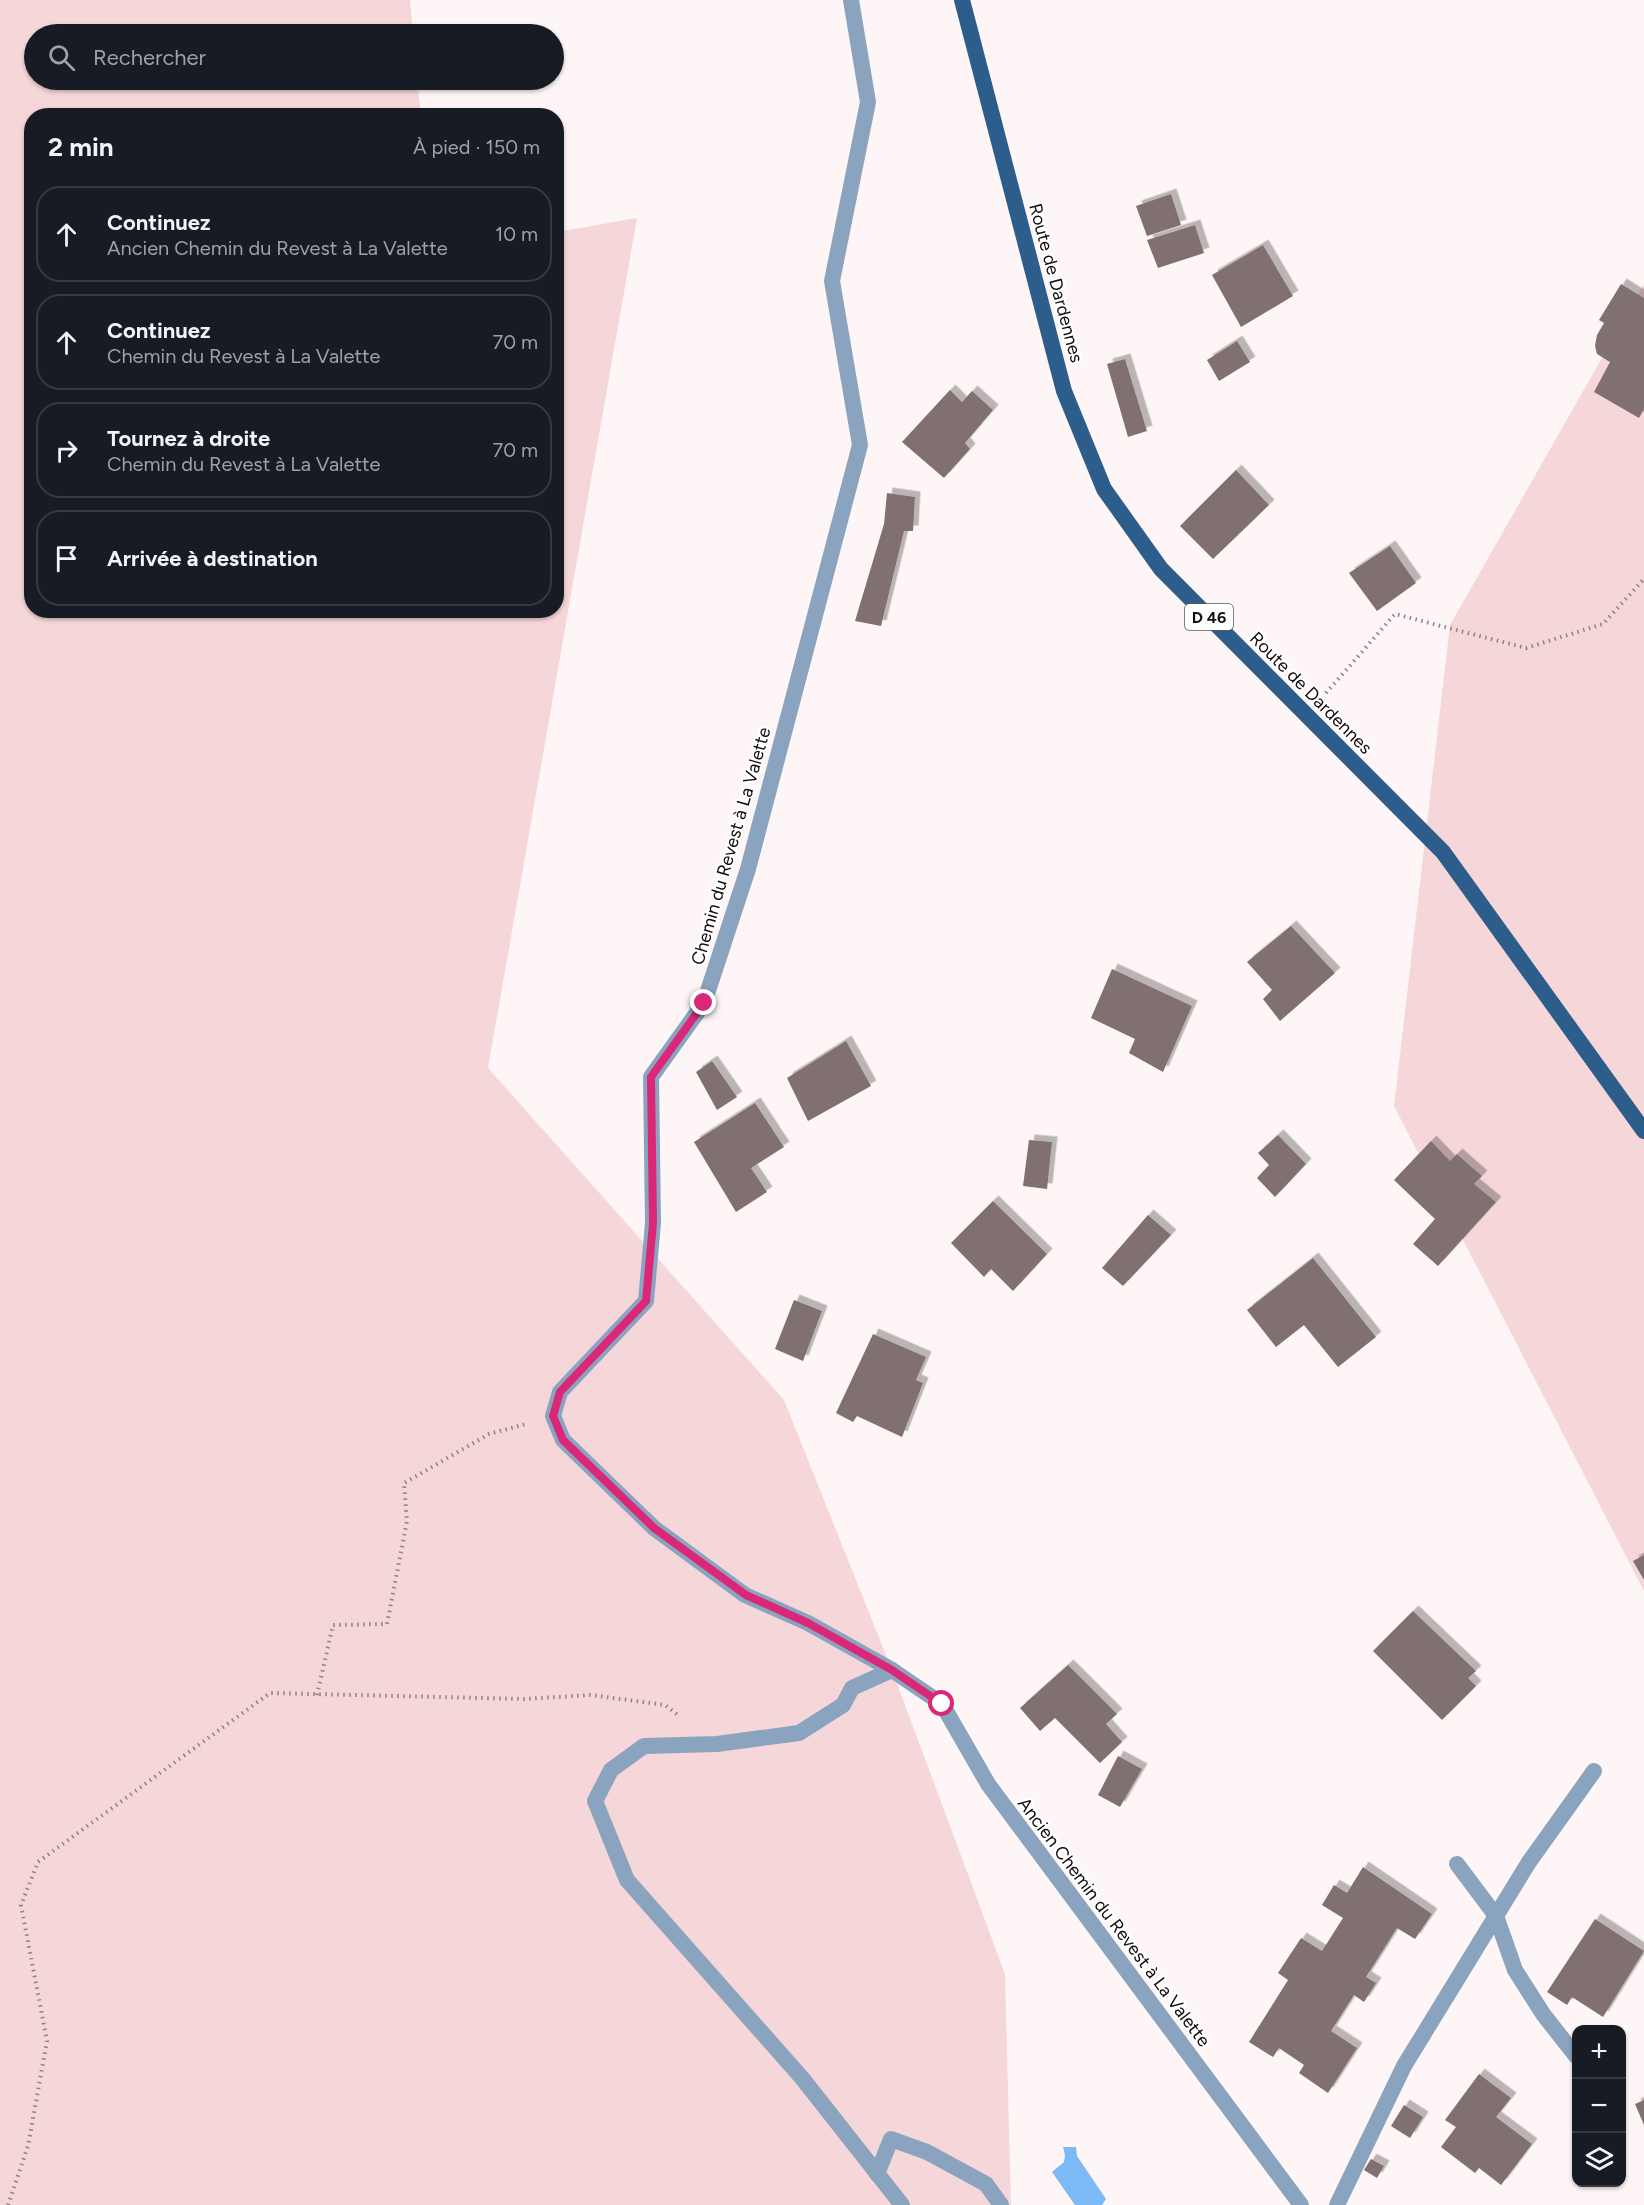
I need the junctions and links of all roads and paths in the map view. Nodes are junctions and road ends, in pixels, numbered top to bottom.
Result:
1 (851, 0) edge
2 (962, 0) edge
3 (1644, 579) edge
4 (1306, 716) junction
5 (1644, 1131) edge
6 (553, 1416) junction
7 (892, 1670) junction
8 (316, 1695) junction
9 (717, 1744) junction
10 (1594, 1771) dead end
11 (1457, 1864) dead end
12 (1496, 1916) junction
13 (1572, 2051) edge
14 (877, 2174) junction
15 (8, 2205) edge
16 (902, 2205) edge
17 (1001, 2205) edge
18 (1301, 2205) edge
19 (1337, 2205) edge

1 - 6 street, Chemin du Revest à La Valette
2 - 4 main road, Route de Dardennes / D 46
3 - 4 path
4 - 5 main road, Route de Dardennes / D 46
6 - 7 street
6 - 8 path
7 - 9 street
7 - 18 street, Ancien Chemin du Revest à La Valette
8 - 9 path
8 - 15 path
9 - 14 street
10 - 12 street
11 - 12 street
12 - 13 street
12 - 19 street
14 - 16 street
14 - 17 street

